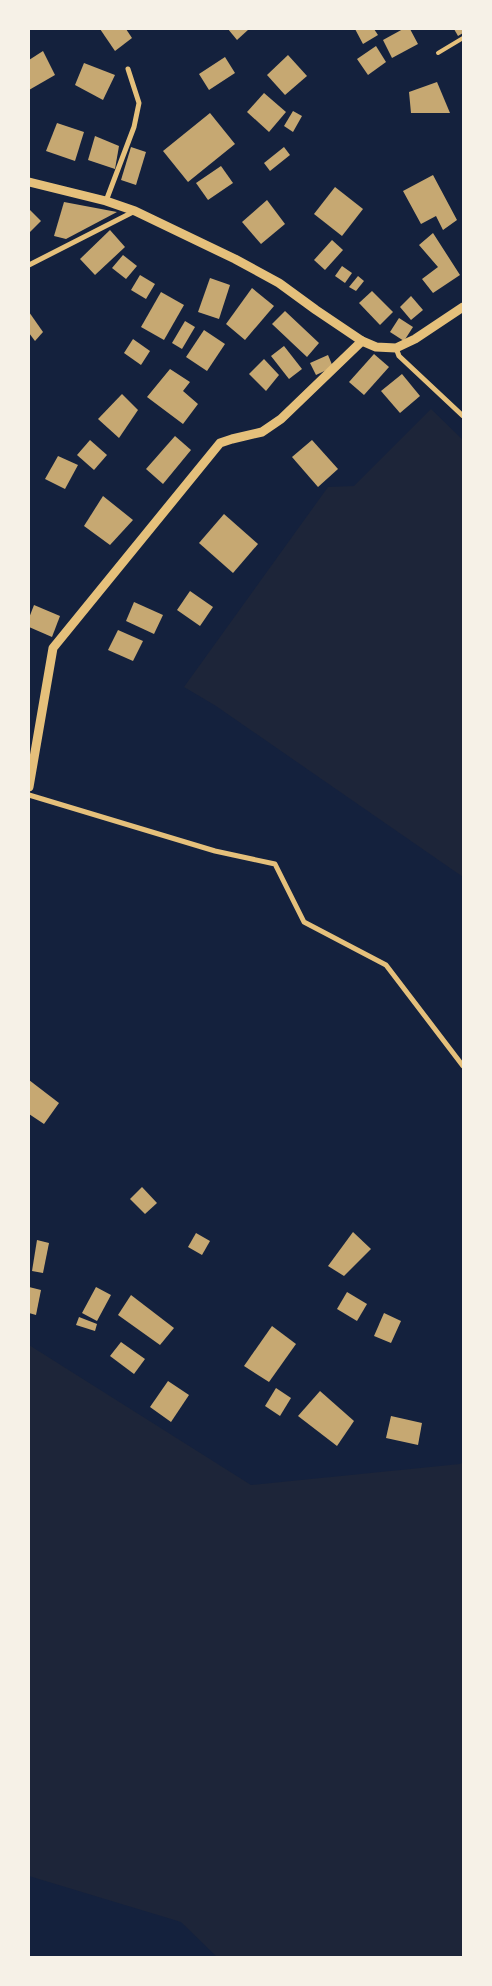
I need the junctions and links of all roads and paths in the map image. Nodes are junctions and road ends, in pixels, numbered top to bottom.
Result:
1 (463, 38) edge
2 (438, 53) dead end
3 (128, 69) dead end
4 (29, 182) edge
5 (106, 201) junction
6 (135, 211) junction
7 (29, 265) edge
8 (463, 307) edge
9 (362, 341) junction
10 (396, 348) junction
11 (463, 416) edge
12 (29, 787) edge
13 (29, 795) edge
14 (463, 1066) edge

1 - 2 lane
3 - 5 street
4 - 5 street
5 - 6 street
6 - 7 street
6 - 9 street
8 - 10 street
9 - 10 street
9 - 12 street
10 - 11 street
13 - 14 street

